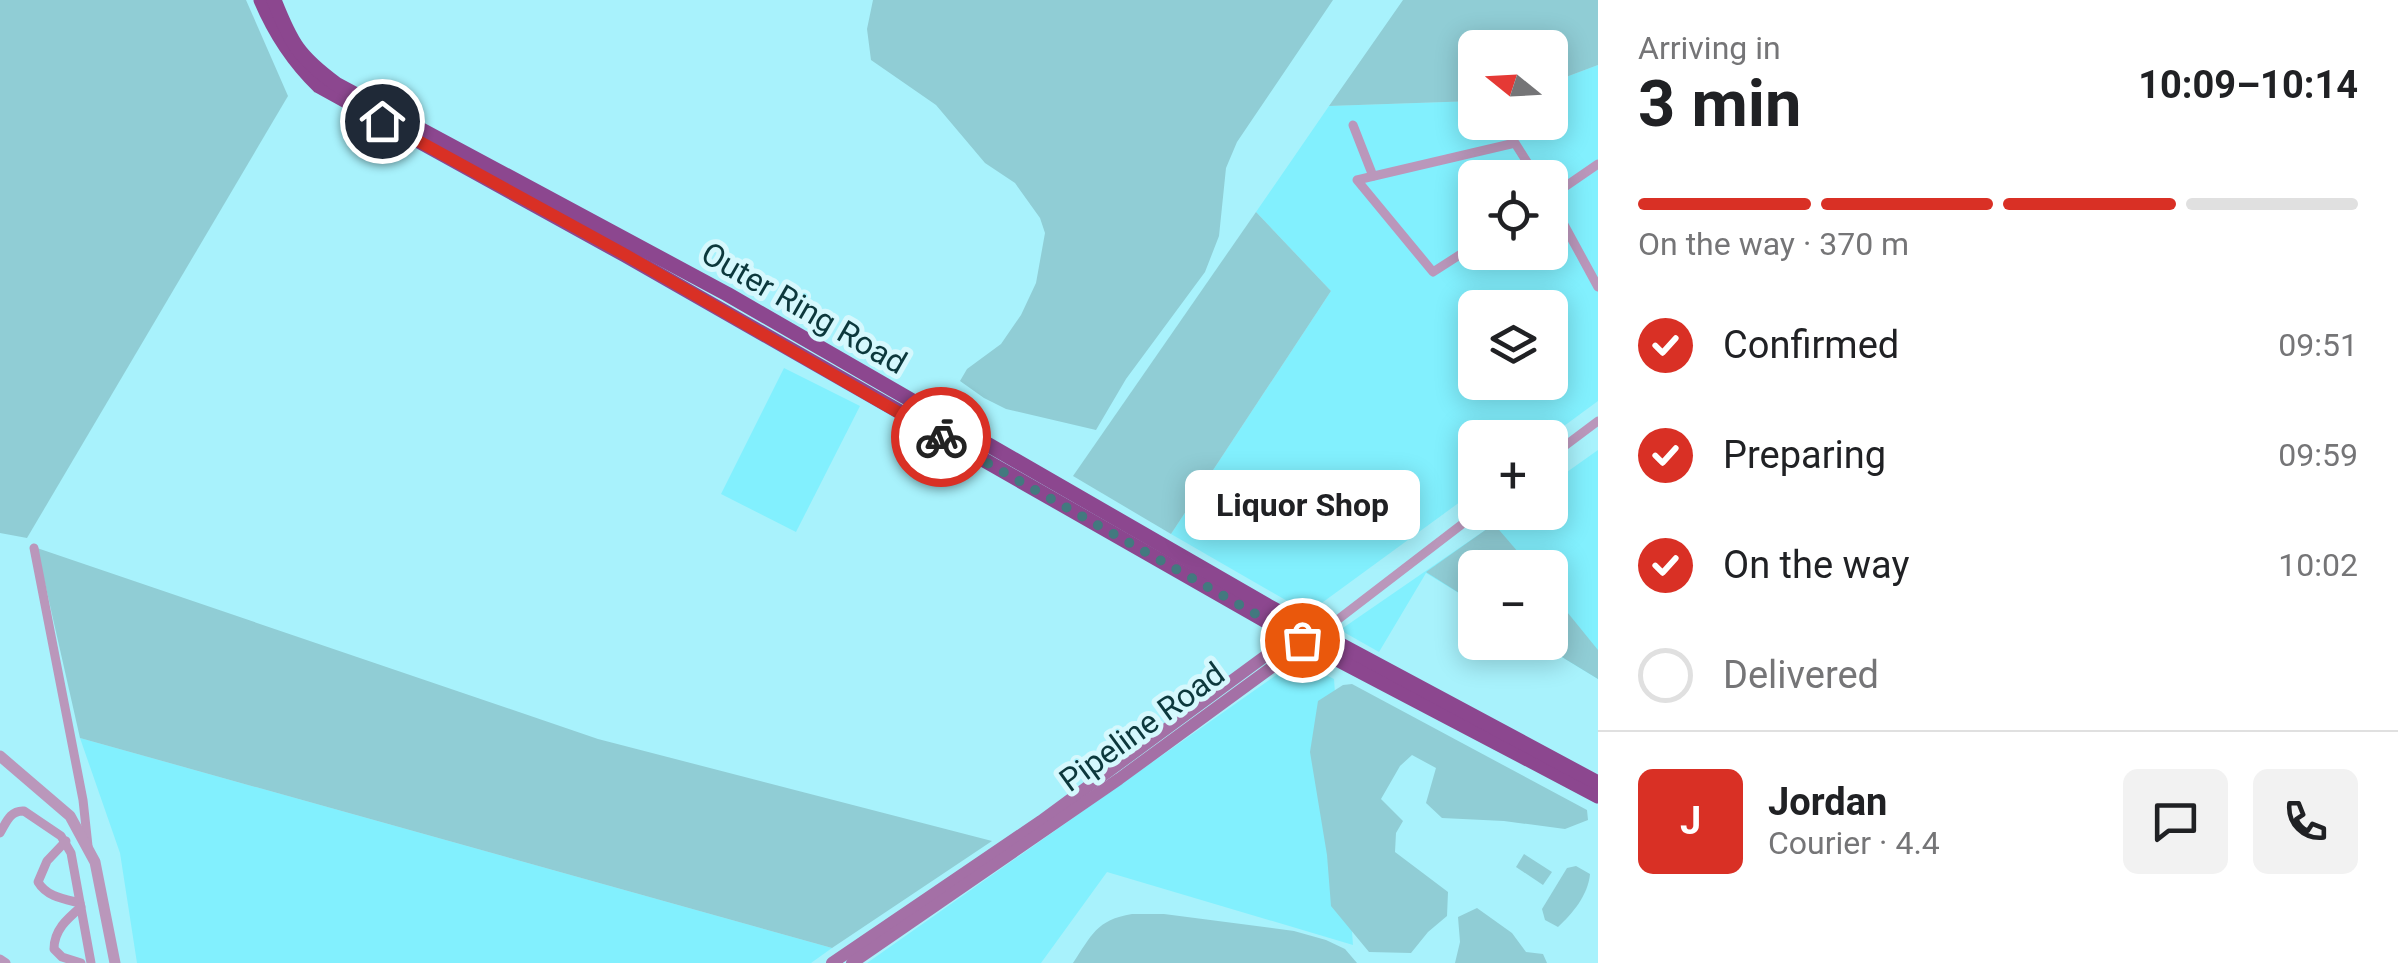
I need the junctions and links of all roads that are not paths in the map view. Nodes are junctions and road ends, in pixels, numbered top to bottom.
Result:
1 (261, 0) edge
2 (274, 0) edge
3 (1353, 124) dead end
4 (1526, 160) edge
5 (1598, 164) edge
6 (1373, 176) junction
7 (1568, 185) edge
8 (1568, 231) edge
9 (1458, 256) edge
10 (1598, 287) edge
11 (1598, 420) edge
12 (1568, 443) edge
13 (1458, 527) edge
14 (34, 548) dead end
15 (1319, 634) junction
16 (1302, 640) junction
17 (1252, 674) junction
18 (0, 756) edge
19 (1598, 783) edge
20 (1598, 796) edge
21 (0, 833) edge
22 (66, 842) junction
23 (88, 849) junction
24 (80, 905) junction
25 (108, 925) junction
26 (84, 930) junction
27 (111, 944) junction
28 (88, 949) junction
29 (81, 963) edge
30 (91, 963) edge
31 (115, 963) edge
32 (832, 963) edge
33 (852, 963) edge

1 - 16 highway, Outer Ring Road
2 - 15 highway, Outer Ring Road
3 - 6 street
4 - 6 street
5 - 7 street
6 - 9 street
8 - 10 street
11 - 12 street
13 - 15 street
14 - 23 street
15 - 19 highway, Outer Ring Road
16 - 17 main road, Pipeline Road
16 - 20 highway, Outer Ring Road
17 - 32 main road, Pipeline Road
17 - 33 main road, Pipeline Road
18 - 23 street
21 - 22 street
22 - 24 street
22 - 24 street
23 - 25 street
24 - 26 street
24 - 29 street
25 - 26 street
25 - 27 street
26 - 28 street
27 - 28 street
27 - 31 street
28 - 30 street

